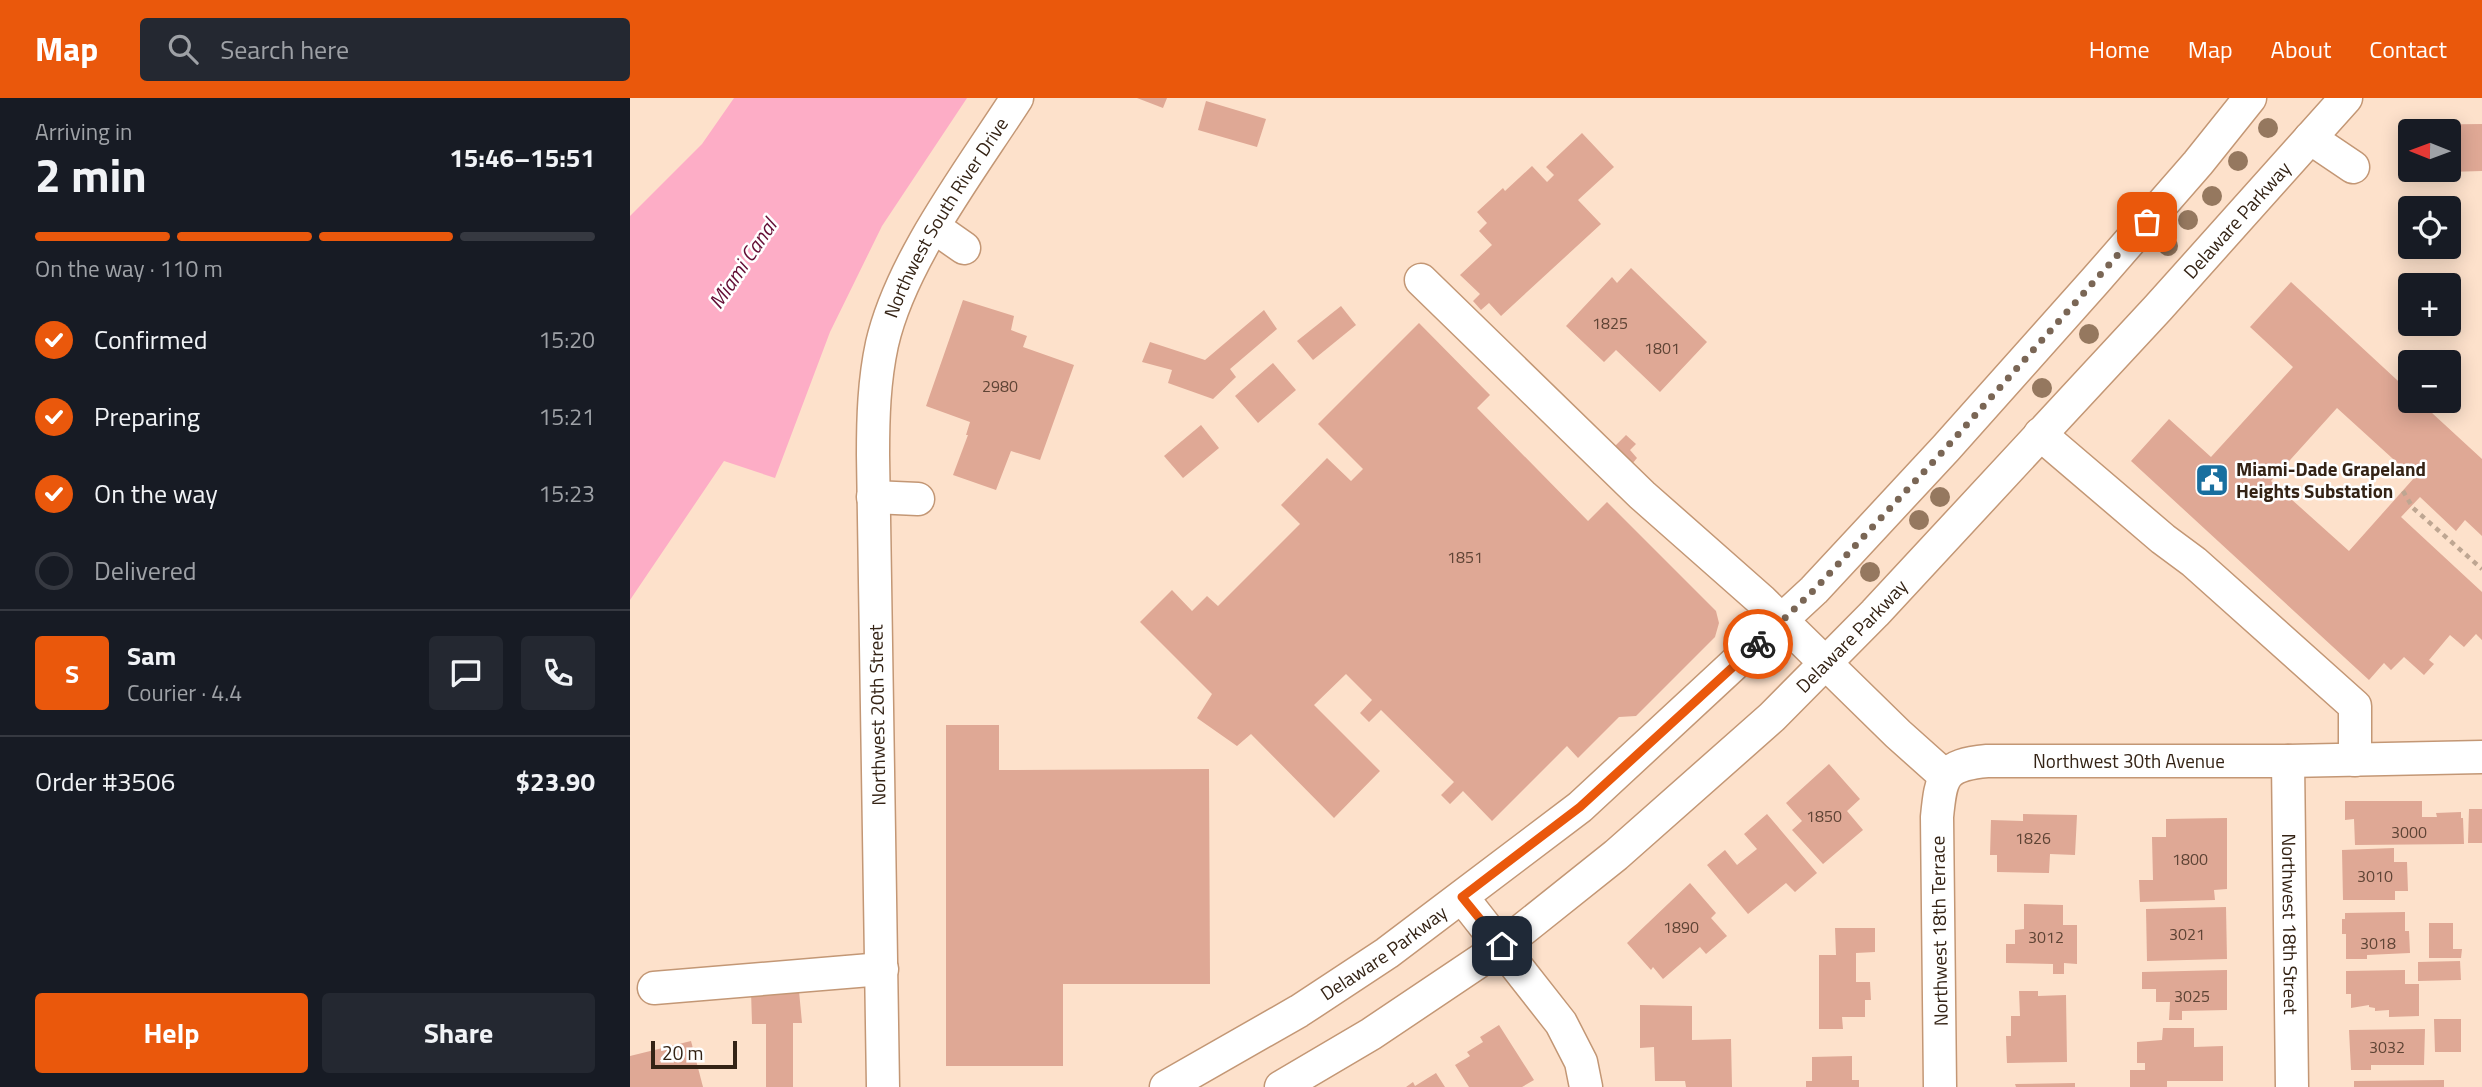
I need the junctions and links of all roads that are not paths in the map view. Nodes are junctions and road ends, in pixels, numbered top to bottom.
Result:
1 (1017, 98) edge
2 (2250, 98) edge
3 (2346, 98) edge
4 (2310, 138) junction
5 (2353, 167) dead end
6 (934, 227) junction
7 (964, 248) dead end
8 (1421, 280) dead end
9 (882, 343) joint
10 (2040, 434) junction
11 (873, 497) junction
12 (918, 499) dead end
13 (1783, 620) junction
14 (1825, 664) junction
15 (2482, 757) edge
16 (2355, 760) junction
17 (2288, 761) junction
18 (1945, 776) junction
19 (1462, 897) junction
20 (1502, 946) junction
21 (882, 969) junction
22 (654, 988) dead end
23 (883, 1087) edge
24 (1166, 1087) edge
25 (1281, 1087) edge
26 (1586, 1087) edge
27 (1941, 1087) edge
28 (2292, 1087) edge

1 - 6 street, Northwest South River Drive
2 - 13 street, Delaware Parkway
3 - 4 street, Delaware Parkway
4 - 5 street
4 - 10 street, Delaware Parkway
6 - 7 street
6 - 9 street, Northwest South River Drive
8 - 13 street
9 - 11 street, Northwest 20th Street
10 - 14 street, Delaware Parkway
10 - 16 street
11 - 12 street
11 - 21 street, Northwest 20th Street
13 - 14 street
13 - 19 street, Delaware Parkway
14 - 18 street
14 - 20 street, Delaware Parkway
15 - 16 street, Northwest 30th Avenue
16 - 17 street, Northwest 30th Avenue
17 - 18 street, Northwest 30th Avenue
17 - 28 street, Northwest 18th Street
18 - 27 street, Northwest 18th Terrace
19 - 20 street
19 - 24 street, Delaware Parkway
20 - 25 street, Delaware Parkway
20 - 26 street
21 - 22 street
21 - 23 street, Northwest 20th Street

